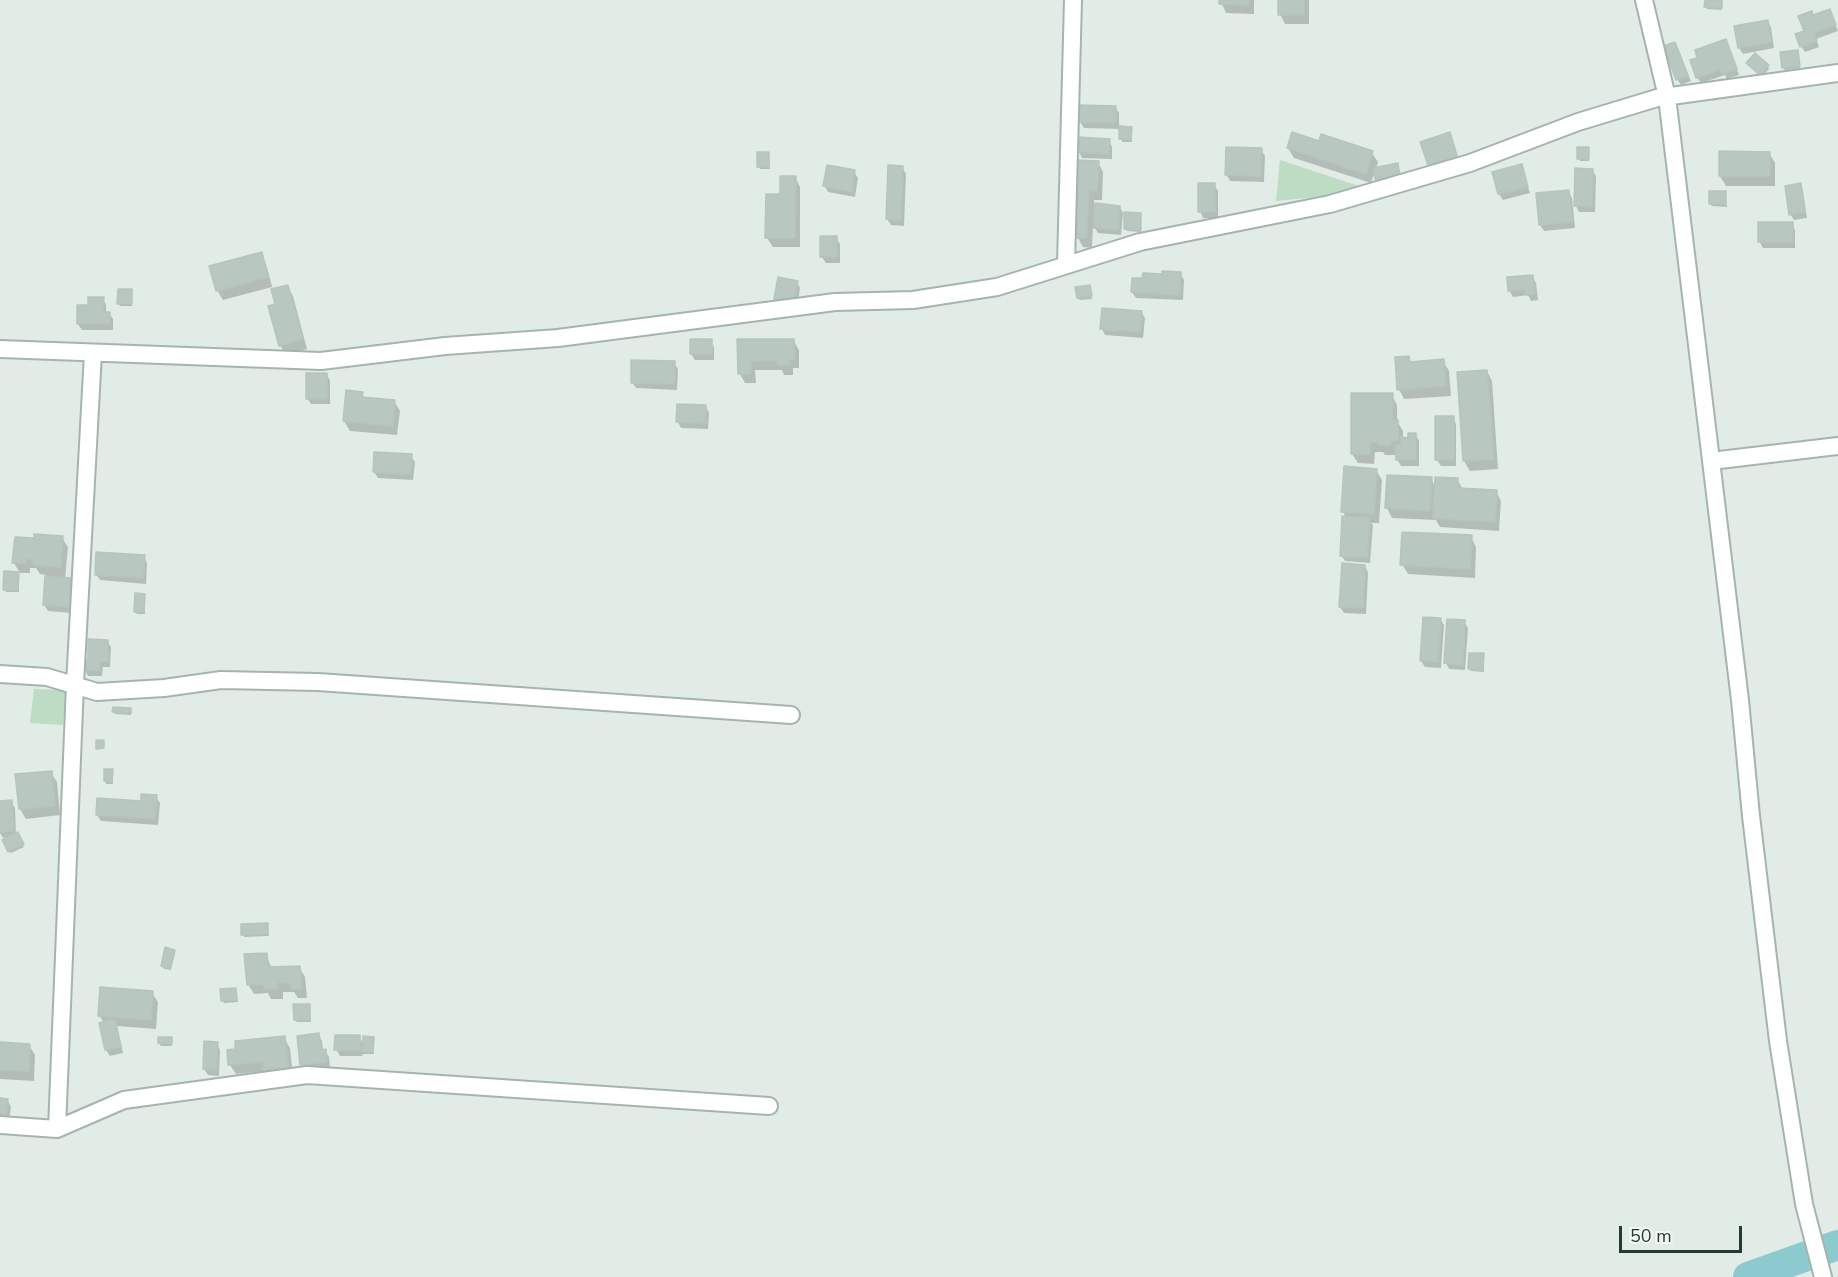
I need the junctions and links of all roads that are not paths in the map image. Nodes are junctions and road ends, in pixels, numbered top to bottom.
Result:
1 (1073, 0) edge
2 (1644, 0) edge
3 (1838, 73) edge
4 (1667, 96) junction
5 (1066, 264) junction
6 (0, 349) edge
7 (93, 353) junction
8 (1838, 446) edge
9 (1711, 461) junction
10 (0, 674) edge
11 (75, 684) junction
12 (791, 715) dead end
13 (769, 1106) dead end
14 (0, 1125) edge
15 (57, 1129) junction
16 (1823, 1277) edge

1 - 5 street
2 - 4 street
3 - 4 street
4 - 5 street
4 - 9 street
5 - 7 street
6 - 7 street
7 - 11 street
8 - 9 street
9 - 16 street
10 - 11 street
11 - 12 street
11 - 15 street
13 - 15 street
14 - 15 street

